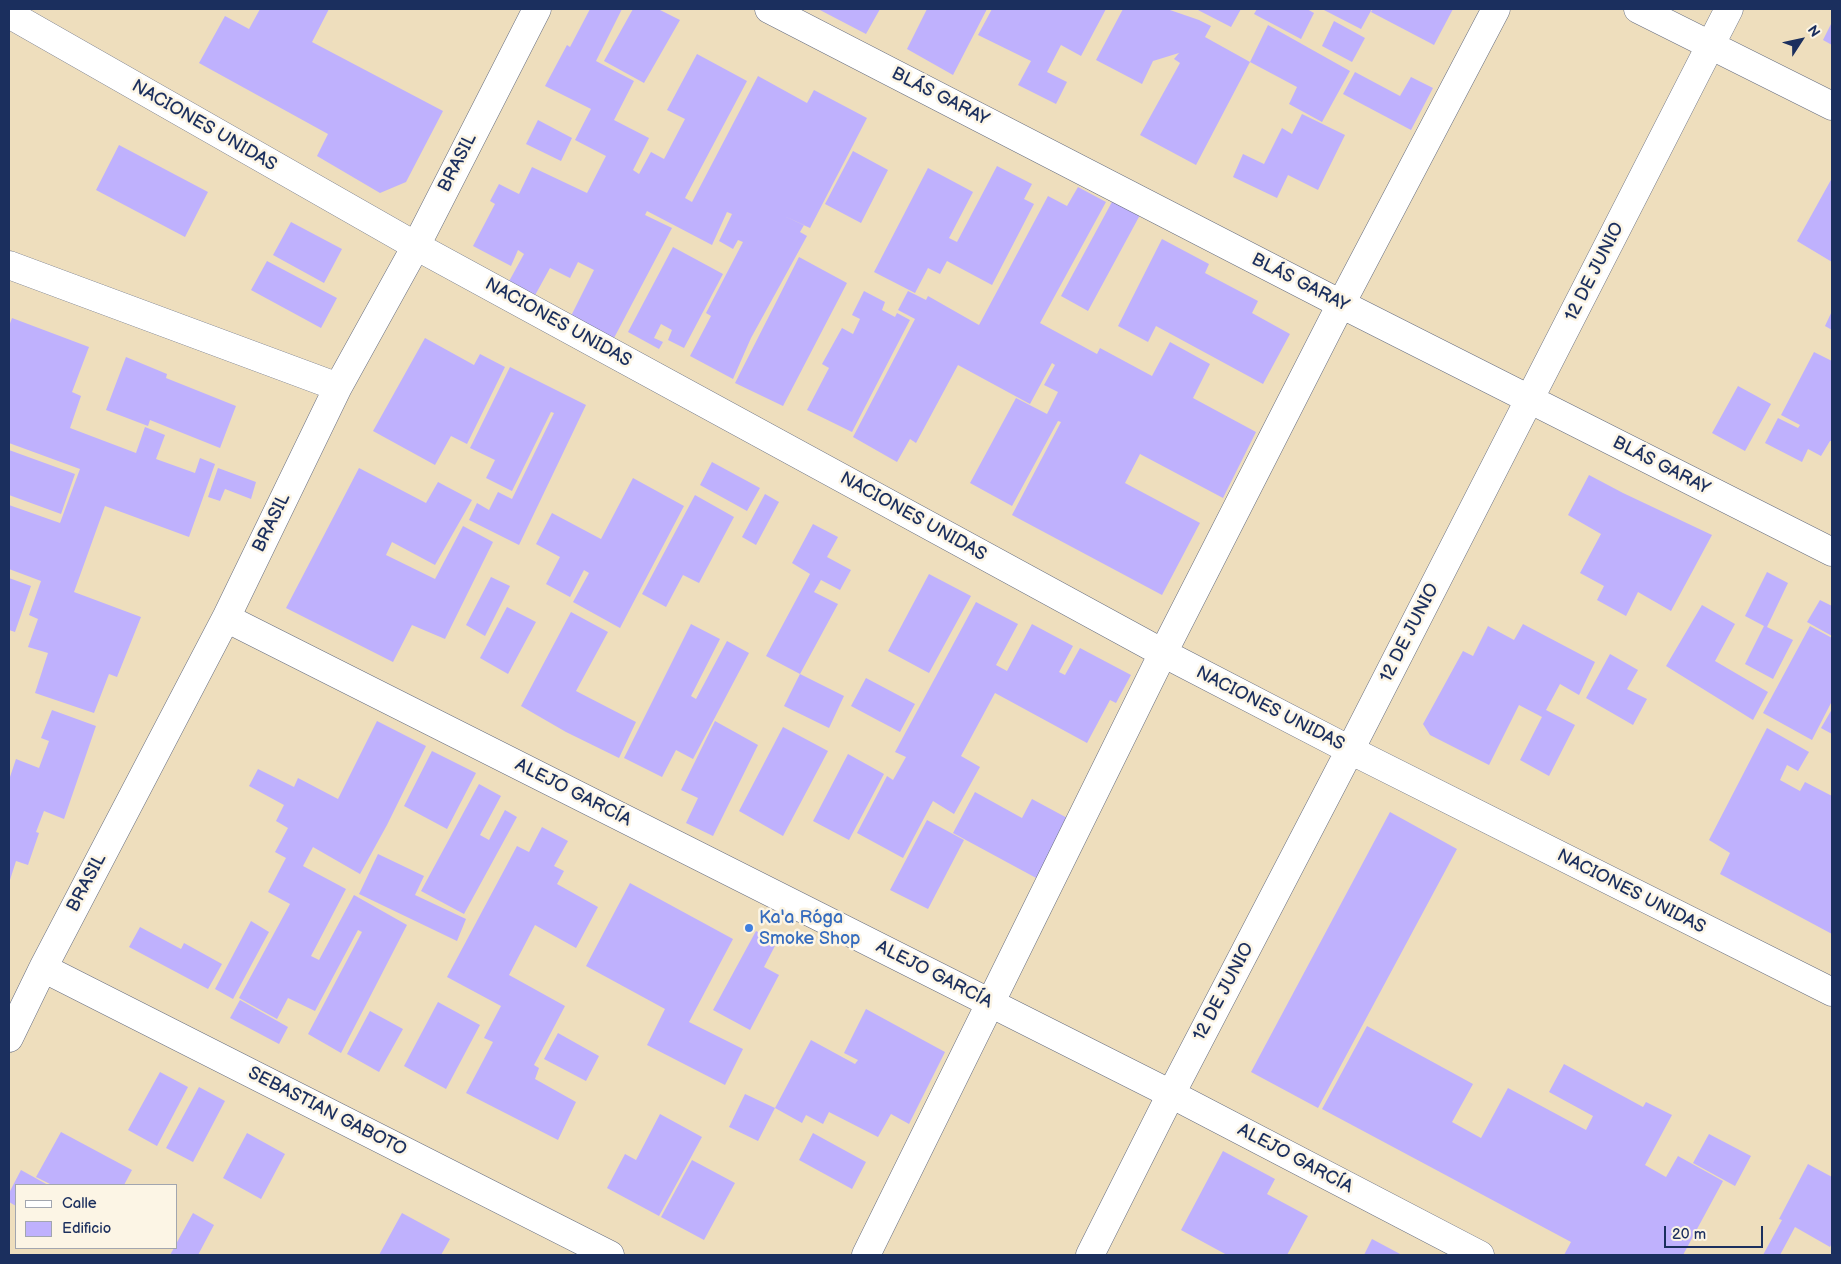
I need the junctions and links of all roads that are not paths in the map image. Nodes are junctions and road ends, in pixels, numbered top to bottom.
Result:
1 (537, 9) edge
2 (769, 9) edge
3 (1496, 9) edge
4 (1638, 9) edge
5 (1728, 9) edge
6 (9, 14) edge
7 (1710, 44) junction
8 (1832, 106) edge
9 (416, 246) junction
10 (9, 266) edge
11 (1341, 304) junction
12 (338, 387) junction
13 (1530, 400) junction
14 (1832, 552) edge
15 (226, 618) junction
16 (1163, 653) junction
17 (1350, 750) junction
18 (43, 968) junction
19 (1832, 992) edge
20 (990, 1003) junction
21 (9, 1038) edge
22 (1171, 1094) junction
23 (610, 1255) edge
24 (866, 1255) edge
25 (1090, 1255) edge
26 (1480, 1255) edge

1 - 9 street, BRASIL
2 - 11 street, BLÁS GARAY
3 - 11 street
4 - 7 street
5 - 7 street, 12 DE JUNIO
6 - 9 street, NACIONES UNIDAS
7 - 8 street
7 - 13 street, 12 DE JUNIO
9 - 12 street, BRASIL
9 - 16 street, NACIONES UNIDAS
10 - 12 street
11 - 13 street, BLÁS GARAY
11 - 16 street
12 - 15 street, BRASIL
13 - 14 street, BLÁS GARAY
13 - 17 street, 12 DE JUNIO
15 - 18 street, BRASIL
15 - 20 street, ALEJO GARCÍA
16 - 17 street, NACIONES UNIDAS
16 - 20 street
17 - 19 street, NACIONES UNIDAS
17 - 22 street, 12 DE JUNIO
18 - 21 street, BRASIL
18 - 23 street, SEBASTIAN GABOTO
20 - 22 street, ALEJO GARCÍA
20 - 24 street
22 - 25 street, 12 DE JUNIO
22 - 26 street, ALEJO GARCÍA

